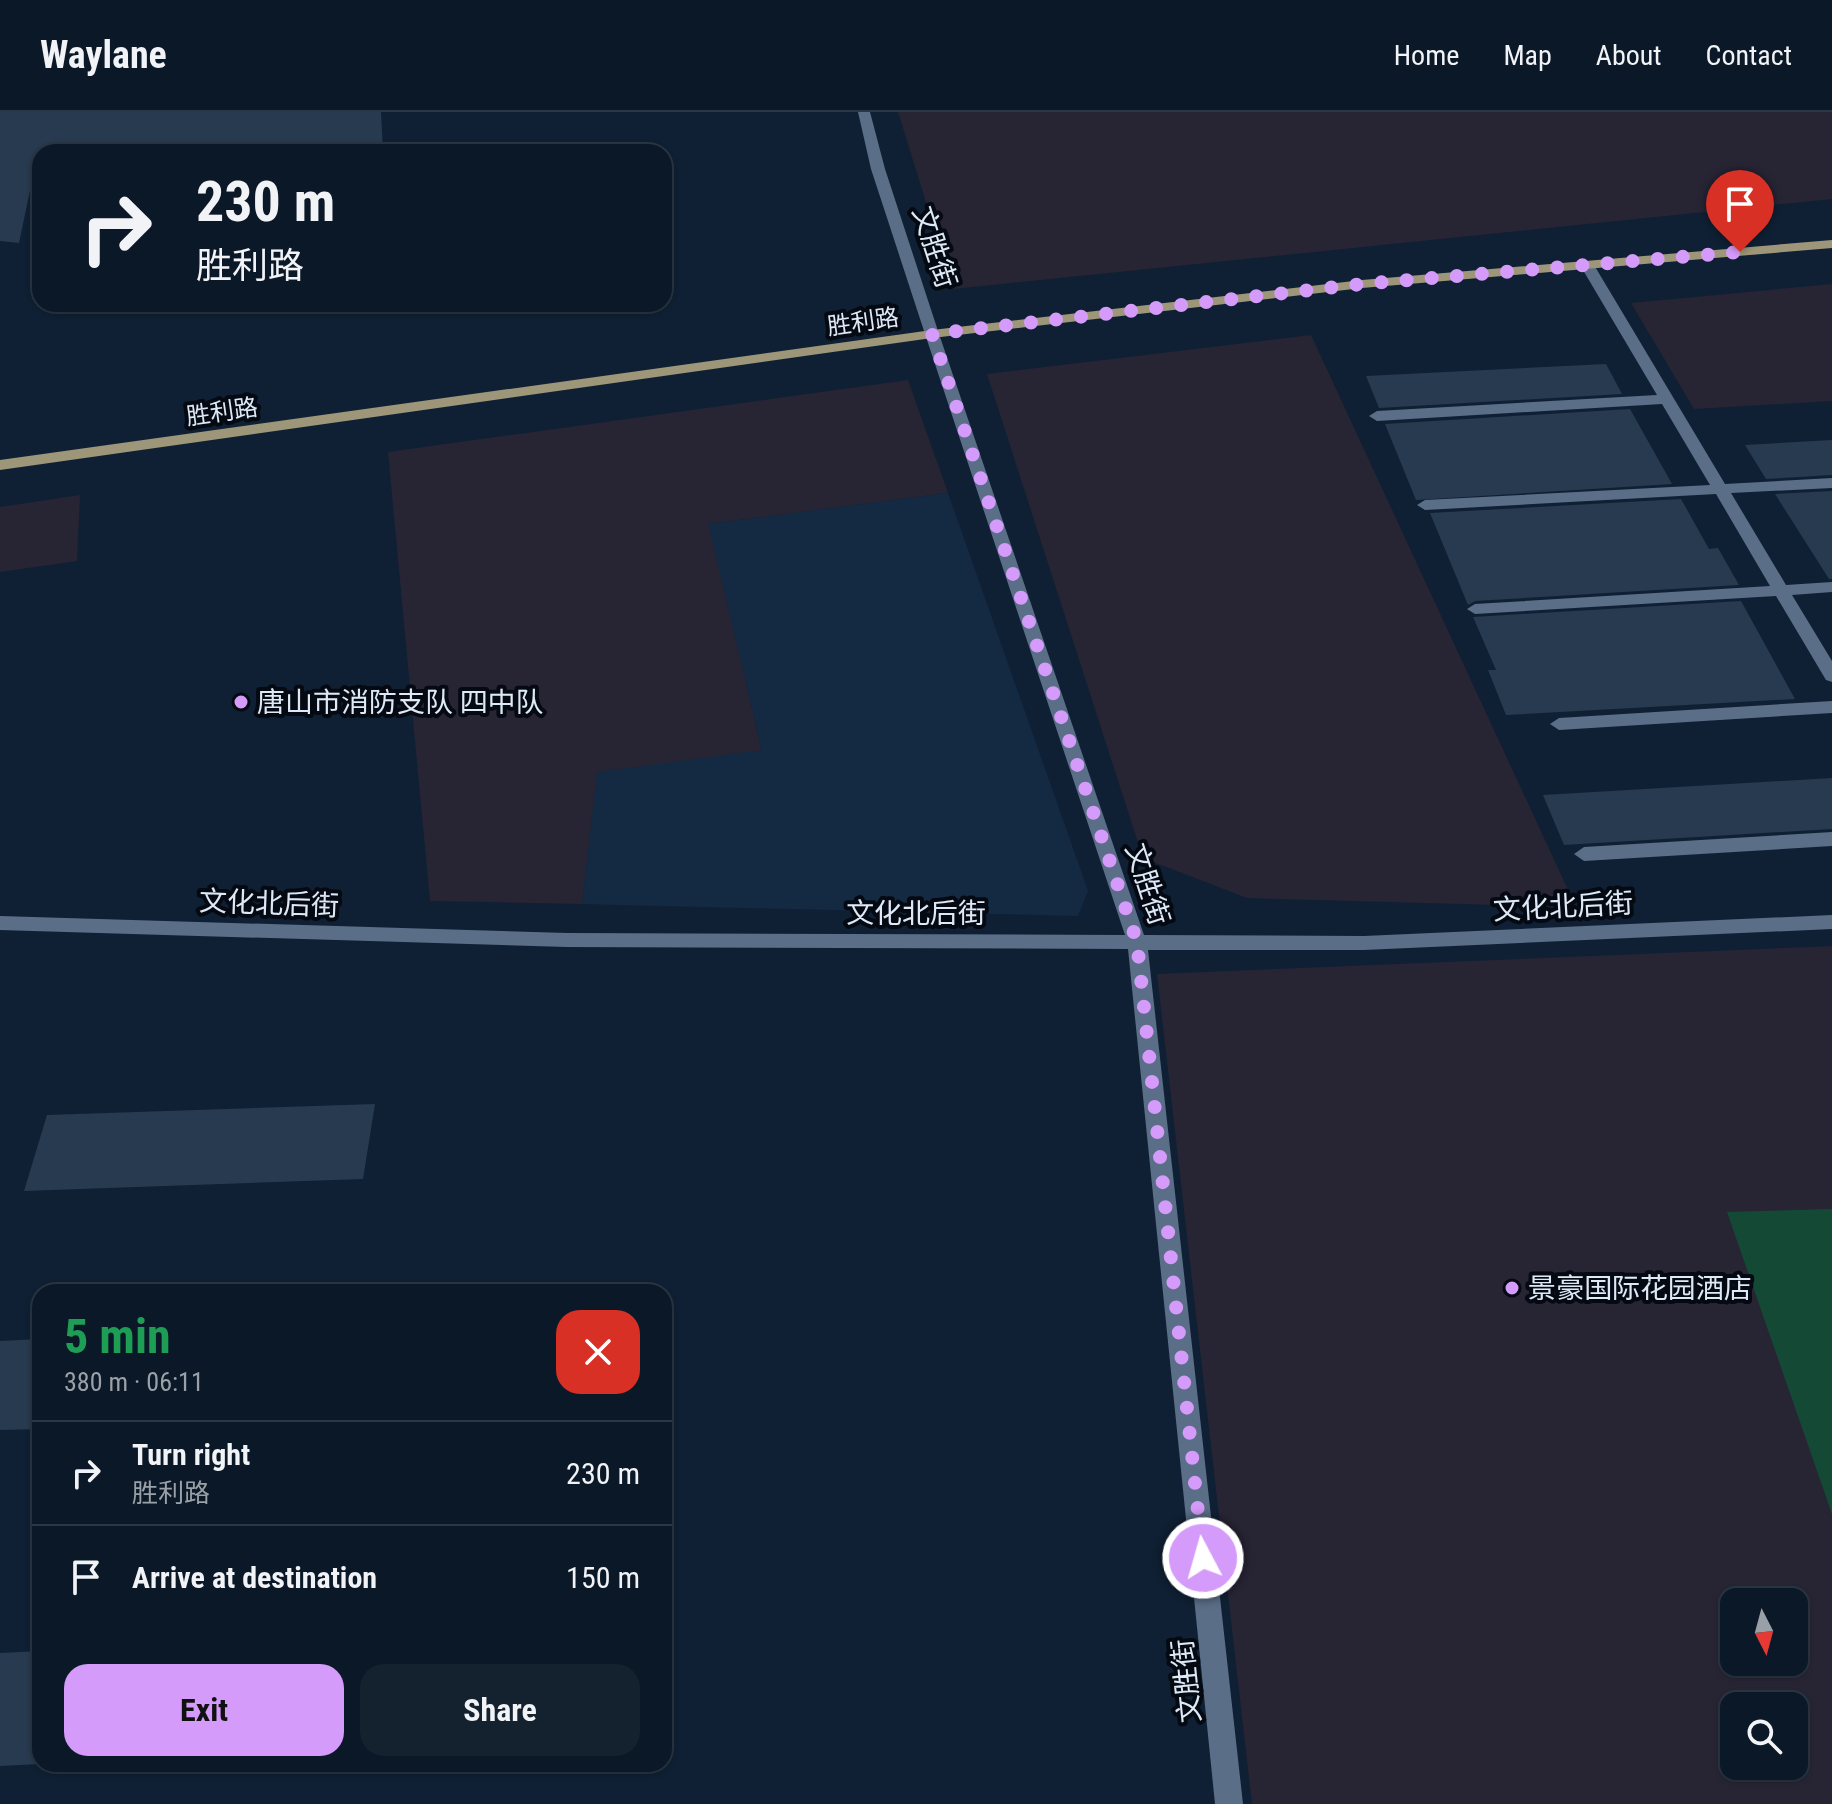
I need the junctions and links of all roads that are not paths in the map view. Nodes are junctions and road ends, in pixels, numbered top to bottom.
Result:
1 (864, 112) edge
2 (1832, 244) edge
3 (1587, 265) junction
4 (932, 334) junction
5 (1667, 399) junction
6 (1377, 416) dead end
7 (0, 465) edge
8 (1832, 483) edge
9 (1721, 489) junction
10 (1425, 505) dead end
11 (1832, 587) edge
12 (1782, 591) junction
13 (1475, 609) dead end
14 (1832, 676) edge
15 (1832, 707) edge
16 (1559, 724) dead end
17 (1832, 839) edge
18 (1584, 854) dead end
19 (1832, 922) edge
20 (0, 923) edge
21 (1137, 942) junction
22 (1229, 1804) edge

1 - 4 street, 文胜街
2 - 3 main road, 胜利路
3 - 4 main road, 胜利路
3 - 5 street
4 - 7 main road, 胜利路
4 - 21 street, 文胜街
5 - 6 street
5 - 9 street
8 - 9 street
9 - 10 street
9 - 12 street
11 - 12 street
12 - 13 street
12 - 14 street
15 - 16 street
17 - 18 street
19 - 21 street, 文化北后街
20 - 21 street, 文化北后街
21 - 22 street, 文胜街

